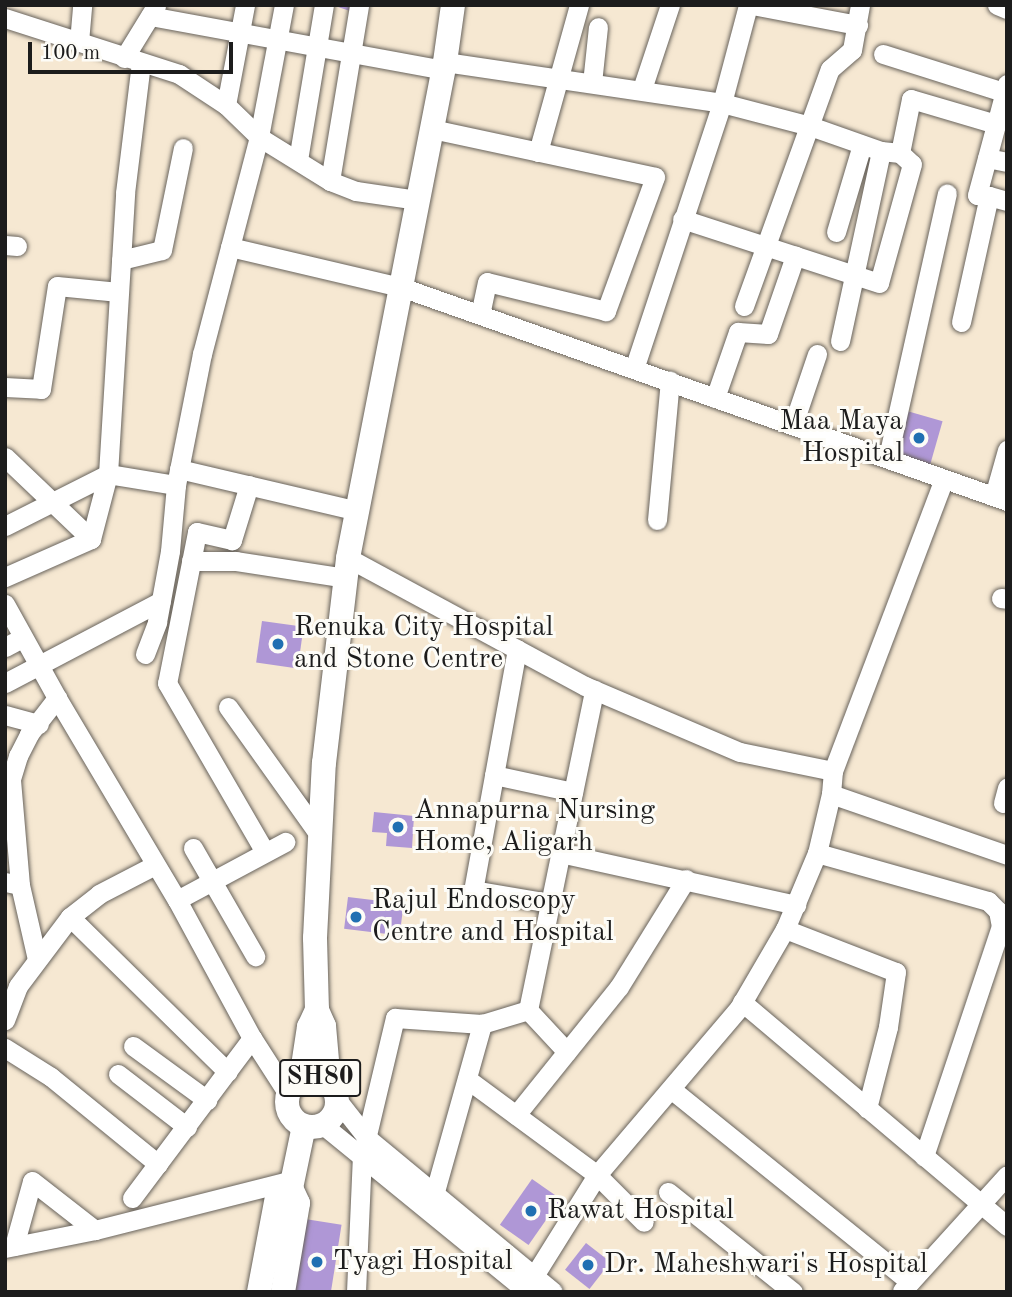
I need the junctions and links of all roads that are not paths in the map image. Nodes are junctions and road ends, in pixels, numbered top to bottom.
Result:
1 (82, 5) edge
2 (245, 5) edge
3 (284, 5) edge
4 (324, 5) edge
5 (359, 5) edge
6 (453, 5) edge
7 (579, 5) edge
8 (670, 5) edge
9 (750, 5) edge
10 (997, 5) edge
11 (1007, 9) edge
12 (154, 10) edge
13 (859, 15) edge
14 (5, 18) edge
15 (598, 27) dead end
16 (240, 32) junction
17 (278, 39) junction
18 (79, 42) junction
19 (317, 47) junction
20 (351, 53) junction
21 (883, 54) dead end
22 (132, 61) junction
23 (444, 66) junction
24 (558, 80) junction
25 (592, 83) junction
26 (642, 89) junction
27 (1006, 90) edge
28 (722, 103) junction
29 (226, 105) junction
30 (996, 124) junction
31 (810, 126) junction
32 (432, 129) junction
33 (259, 137) junction
34 (183, 148) dead end
35 (881, 150) junction
36 (538, 152) junction
37 (987, 158) junction
38 (298, 160) junction
39 (1007, 162) edge
40 (330, 181) junction
41 (947, 194) dead end
42 (998, 199) edge
43 (418, 200) junction
44 (682, 219) junction
45 (836, 232) dead end
46 (230, 247) junction
47 (766, 247) junction
48 (794, 256) junction
49 (121, 260) junction
50 (855, 276) junction
51 (401, 287) junction
52 (119, 292) junction
53 (744, 306) dead end
54 (480, 314) junction
55 (961, 322) dead end
56 (840, 341) dead end
57 (817, 354) dead end
58 (634, 369) junction
59 (670, 382) junction
60 (5, 387) edge
61 (715, 398) junction
62 (793, 425) junction
63 (1007, 450) edge
64 (5, 457) edge
65 (888, 457) junction
66 (108, 474) junction
67 (177, 477) junction
68 (944, 479) junction
69 (249, 485) junction
70 (1000, 499) edge
71 (52, 502) junction
72 (358, 511) junction
73 (657, 520) dead end
74 (5, 526) edge
75 (91, 538) junction
76 (191, 561) junction
77 (347, 568) junction
78 (5, 577) edge
79 (161, 601) junction
80 (6, 607) edge
81 (14, 642) edge
82 (517, 649) junction
83 (145, 654) dead end
84 (38, 666) junction
85 (5, 683) edge
86 (594, 690) junction
87 (57, 698) junction
88 (228, 707) dead end
89 (5, 716) edge
90 (39, 724) junction
91 (832, 771) junction
92 (494, 775) junction
93 (573, 792) junction
94 (831, 794) junction
95 (320, 836) junction
96 (285, 842) dead end
97 (193, 848) dead end
98 (265, 852) junction
99 (560, 853) junction
100 (817, 853) junction
101 (1007, 855) edge
102 (155, 865) junction
103 (686, 879) junction
104 (211, 881) junction
105 (13, 883) edge
106 (177, 900) junction
107 (550, 903) junction
108 (796, 905) junction
109 (70, 917) junction
110 (785, 929) junction
111 (255, 956) dead end
112 (37, 959) junction
113 (742, 1002) junction
114 (317, 1010) junction
115 (528, 1010) junction
116 (5, 1020) edge
117 (482, 1024) junction
118 (252, 1038) junction
119 (133, 1046) dead end
120 (5, 1048) edge
121 (567, 1052) junction
122 (228, 1072) junction
123 (118, 1074) dead end
124 (467, 1079) junction
125 (295, 1087) junction
126 (671, 1089) junction
127 (333, 1092) junction
128 (207, 1100) junction
129 (867, 1108) junction
130 (516, 1115) junction
131 (187, 1126) junction
132 (314, 1126) junction
133 (365, 1147) junction
134 (924, 1156) junction
135 (158, 1164) junction
136 (597, 1175) junction
137 (1007, 1175) edge
138 (292, 1184) junction
139 (668, 1192) dead end
140 (434, 1195) junction
141 (132, 1198) dead end
142 (980, 1204) junction
143 (644, 1222) dead end
144 (1007, 1226) edge
145 (95, 1230) junction
146 (10, 1247) edge
147 (531, 1284) edge
148 (906, 1287) edge
149 (258, 1292) edge
150 (283, 1292) edge
151 (356, 1292) edge
152 (552, 1292) edge
153 (793, 1292) edge

1 - 18 street
2 - 16 street
3 - 17 street
4 - 19 street
5 - 20 street
6 - 23 main road
7 - 24 street
8 - 26 street
9 - 13 street
9 - 28 street
10 - 11 street
12 - 16 street
12 - 22 street
13 - 31 street
14 - 18 street
15 - 25 street
16 - 17 street
16 - 29 street
17 - 19 street
17 - 33 street
18 - 22 street
19 - 20 street
19 - 38 street
20 - 23 street
20 - 40 street
21 - 27 street
22 - 29 street
22 - 49 street
23 - 24 street
23 - 32 main road
24 - 25 street
24 - 36 street
25 - 26 street
26 - 28 street
27 - 30 street
28 - 31 street
28 - 44 street
29 - 33 street
30 - 35 street
30 - 37 street
31 - 35 street
31 - 47 street
32 - 36 street
32 - 43 main road
33 - 38 street
33 - 46 street
34 - 49 street
35 - 45 street
35 - 50 street
35 - 50 street
36 - 54 street
37 - 39 street
37 - 42 street
38 - 40 street
40 - 43 street
41 - 65 street
42 - 55 street
43 - 51 main road
44 - 47 street
44 - 58 street
46 - 51 street
46 - 67 street
47 - 48 street
47 - 53 street
48 - 50 street
48 - 61 street
49 - 52 street
50 - 56 street
51 - 54 street
51 - 72 main road
52 - 60 street
52 - 66 street
54 - 58 street
57 - 62 street
58 - 59 street
59 - 61 street
59 - 73 street
61 - 62 street
62 - 65 street
63 - 70 street
64 - 71 street
65 - 68 street
66 - 67 street
66 - 71 street
66 - 75 street
67 - 69 street
67 - 79 street
68 - 70 street
68 - 91 street
69 - 72 street
69 - 76 street
71 - 74 street
71 - 75 street
72 - 77 main road
75 - 78 street
76 - 77 street
76 - 98 street
77 - 82 street
77 - 95 main road
79 - 83 street
79 - 84 street
80 - 81 street
81 - 84 street
82 - 86 street
82 - 92 street
84 - 85 street
84 - 87 street
86 - 91 street
86 - 93 street
87 - 90 street
87 - 102 street
88 - 95 street
89 - 90 street
90 - 105 street
91 - 94 street
92 - 93 street
92 - 107 street
93 - 99 street
94 - 100 street
94 - 101 street
95 - 114 main road
96 - 98 street
97 - 104 street
98 - 104 street
99 - 103 street
99 - 107 street
100 - 108 street
100 - 134 street
102 - 106 street
102 - 109 street
103 - 108 street
103 - 121 street
104 - 106 street
104 - 111 street
105 - 112 street
106 - 118 street
107 - 115 street
108 - 110 street
109 - 112 street
109 - 122 street
110 - 113 street
110 - 129 street
112 - 116 street
113 - 126 street
113 - 129 street
114 - 125 main road
114 - 127 main road
115 - 117 street
115 - 121 street
117 - 124 street
117 - 133 street
118 - 122 street
118 - 125 street
119 - 128 street
120 - 135 street
121 - 130 street
122 - 128 street
123 - 131 street
124 - 130 street
124 - 140 street
125 - 127 main road, SH80
125 - 132 main road, SH80
126 - 136 street
126 - 148 street
127 - 132 main road, SH80
127 - 133 street
128 - 131 street
129 - 134 street
130 - 136 street
131 - 135 street
132 - 133 street
132 - 138 main road, SH80
133 - 140 street
133 - 147 street
133 - 151 street
134 - 142 street
135 - 141 street
136 - 143 street
136 - 147 street
137 - 142 street
138 - 145 street
138 - 149 main road, SH80
138 - 150 main road, SH80
139 - 153 street
140 - 147 street
142 - 144 street
142 - 148 street
145 - 146 street
145 - 146 street
147 - 152 street

